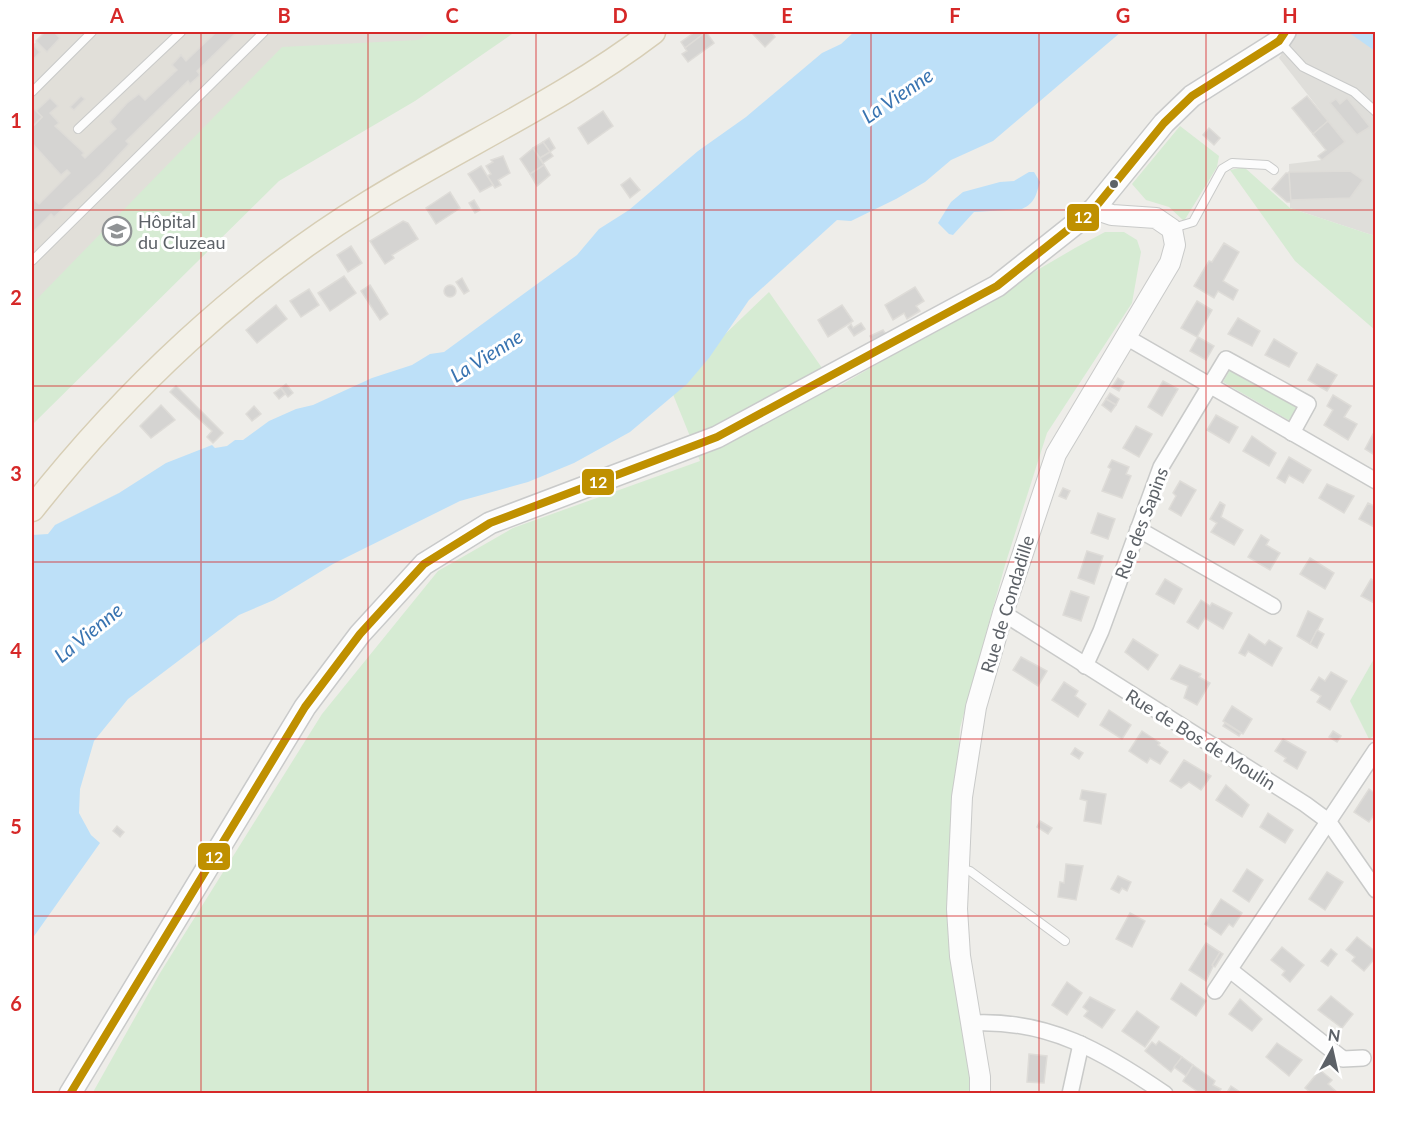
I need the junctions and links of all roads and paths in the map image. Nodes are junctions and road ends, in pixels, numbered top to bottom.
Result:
1 (92, 32) edge
2 (264, 32) edge
3 (652, 32) edge
4 (178, 33) edge
5 (1282, 36) edge
6 (32, 92) edge
7 (1376, 112) edge
8 (78, 129) dead end
9 (1274, 170) dead end
10 (1094, 210) junction
11 (1172, 229) junction
12 (32, 261) edge
13 (1126, 337) junction
14 (1208, 386) junction
15 (1292, 433) junction
16 (1376, 481) edge
17 (32, 509) edge
18 (1138, 529) junction
19 (1273, 606) dead end
20 (1003, 613) junction
21 (1085, 666) junction
22 (1376, 750) edge
23 (1328, 821) junction
24 (957, 866) junction
25 (1376, 890) edge
26 (1065, 941) dead end
27 (1230, 970) junction
28 (1215, 991) dead end
29 (972, 1023) junction
30 (1081, 1044) junction
31 (1363, 1058) dead end
32 (70, 1094) edge
33 (980, 1094) edge
34 (1070, 1094) edge
35 (1165, 1094) edge

1 - 6 lane
2 - 12 lane
3 - 17 main road
4 - 8 lane
5 - 7 lane
5 - 10 main road
9 - 11 lane
10 - 11 street
10 - 32 main road
11 - 13 street, Rue de Condadille
13 - 14 street
13 - 20 street, Rue de Condadille
14 - 15 street
14 - 15 street, Rue des Sapins
14 - 18 street, Rue des Sapins
15 - 16 street
18 - 19 street
18 - 21 street, Rue des Sapins
20 - 21 street, Rue de Bos de Moulin
20 - 24 street, Rue de Condadille
21 - 23 street, Rue de Bos de Moulin
22 - 23 street
23 - 25 street, Rue de Bos de Moulin
23 - 27 street
24 - 26 lane
24 - 29 street, Rue de Condadille
27 - 28 street
27 - 31 street
29 - 30 street
29 - 33 street, Rue de Condadille
30 - 34 street
30 - 35 street

